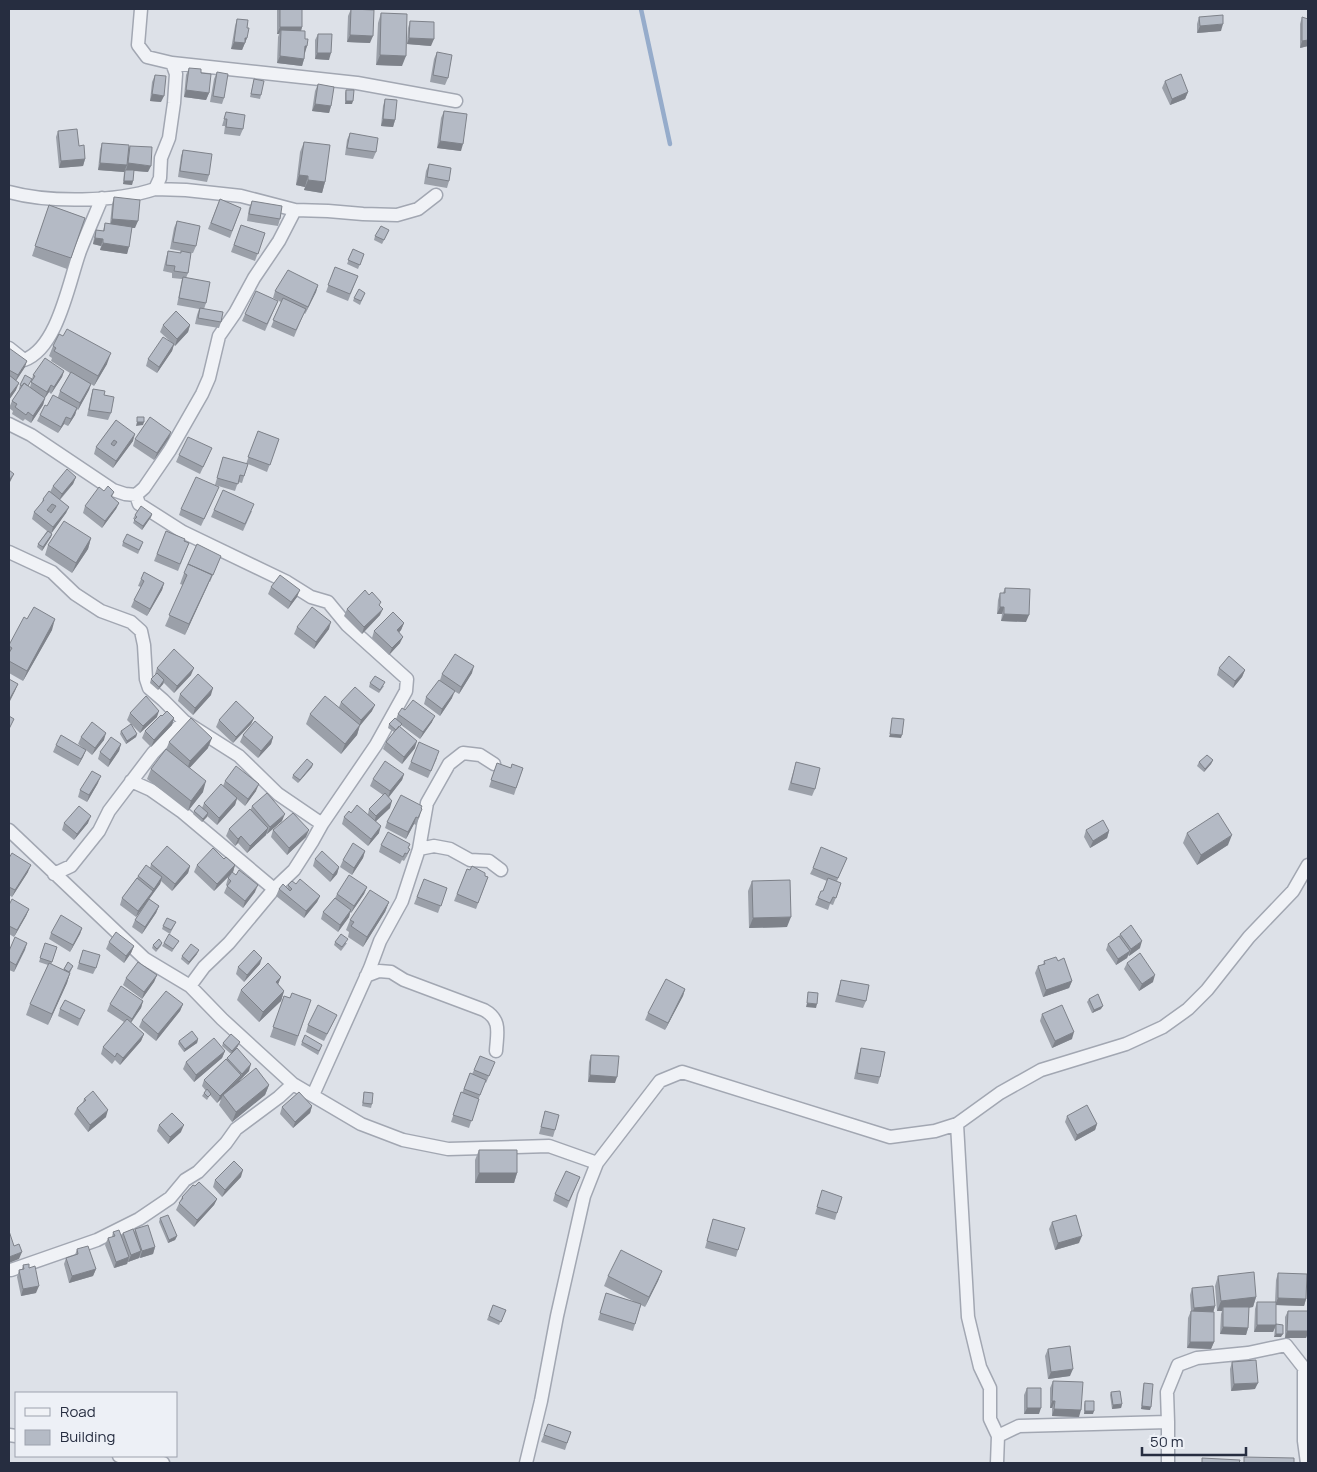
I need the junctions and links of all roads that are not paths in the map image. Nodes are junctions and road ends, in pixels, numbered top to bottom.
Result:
1 (141, 9) edge
2 (172, 63) junction
3 (456, 101) dead end
4 (155, 189) junction
5 (9, 192) edge
6 (436, 195) dead end
7 (102, 198) junction
8 (295, 210) junction
9 (9, 348) edge
10 (9, 424) edge
11 (136, 495) junction
12 (9, 552) edge
13 (184, 721) junction
14 (494, 764) edge
15 (131, 781) junction
16 (322, 824) junction
17 (9, 830) edge
18 (419, 849) junction
19 (1308, 866) edge
20 (501, 870) dead end
21 (54, 874) junction
22 (274, 888) junction
23 (366, 976) junction
24 (190, 986) junction
25 (496, 1051) dead end
26 (294, 1084) junction
27 (313, 1095) junction
28 (957, 1124) junction
29 (596, 1163) junction
30 (11, 1270) dead end
31 (1168, 1422) junction
32 (998, 1436) junction
33 (124, 1457) edge
34 (163, 1463) edge
35 (526, 1463) edge
36 (997, 1463) edge
37 (1168, 1463) edge
38 (1307, 1463) edge

1 - 2 street
2 - 3 street
2 - 4 street
4 - 7 street
4 - 8 street
5 - 7 street
6 - 8 street
7 - 9 street
8 - 11 street
10 - 11 street
11 - 16 street
12 - 13 street
13 - 15 street
13 - 16 street
14 - 18 street
15 - 21 street
15 - 22 street
16 - 22 street
17 - 21 street
18 - 20 street
18 - 23 street
19 - 28 street
21 - 24 street
22 - 24 street
23 - 25 street
23 - 27 street
24 - 26 street
26 - 27 street
26 - 30 street
27 - 29 street
28 - 29 street
28 - 32 street
29 - 35 street
31 - 32 street
31 - 37 street
31 - 38 street
32 - 36 street
33 - 34 street

